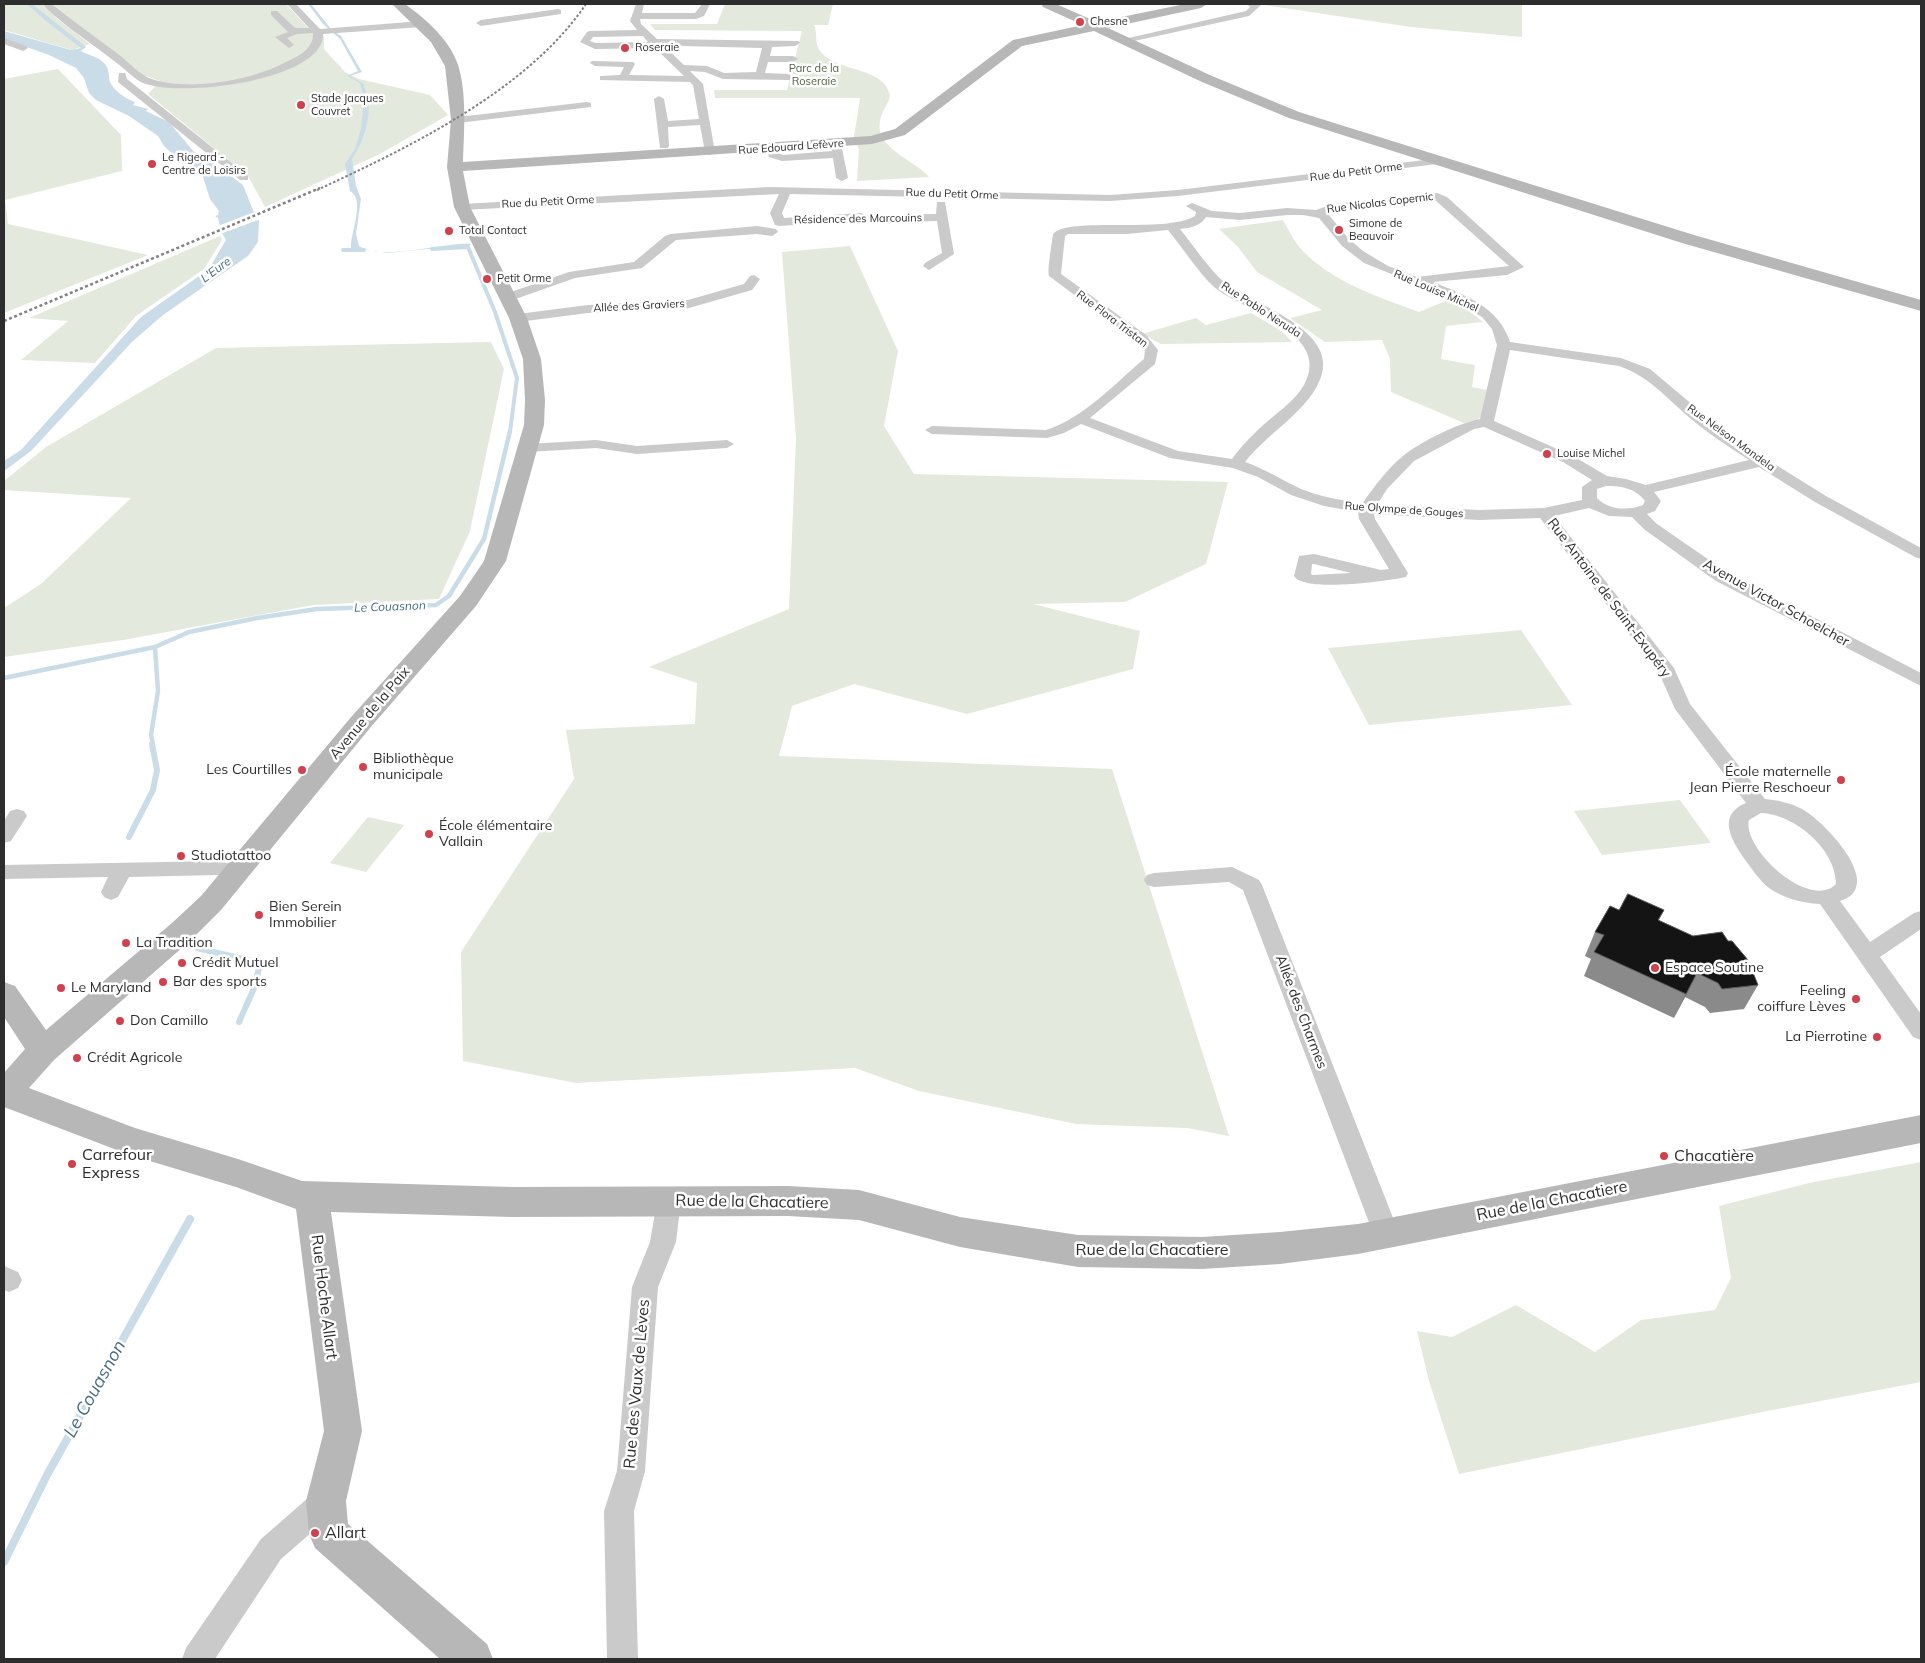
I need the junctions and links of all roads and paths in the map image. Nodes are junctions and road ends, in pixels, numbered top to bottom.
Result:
1 (47, 4) edge
2 (291, 4) edge
3 (398, 4) edge
4 (547, 4) edge
5 (640, 4) edge
6 (706, 4) edge
7 (1052, 4) edge
8 (1201, 4) edge
9 (1251, 4) edge
10 (667, 5) dead end
11 (274, 13) dead end
12 (636, 16) junction
13 (662, 16) junction
14 (481, 22) dead end
15 (422, 24) junction
16 (1094, 25) junction
17 (293, 30) junction
18 (317, 31) junction
19 (644, 33) junction
20 (1125, 40) junction
21 (4, 41) edge
22 (654, 44) junction
23 (766, 44) junction
24 (795, 44) dead end
25 (289, 45) dead end
26 (23, 48) dead end
27 (764, 59) junction
28 (793, 59) dead end
29 (120, 63) junction
30 (595, 64) dead end
31 (682, 68) junction
32 (755, 76) junction
33 (789, 76) dead end
34 (603, 78) dead end
35 (623, 78) junction
36 (692, 79) junction
37 (163, 85) junction
38 (140, 94) junction
39 (659, 99) dead end
40 (587, 106) dead end
41 (458, 120) junction
42 (706, 122) junction
43 (663, 124) junction
44 (664, 146) dead end
45 (837, 149) junction
46 (710, 152) junction
47 (1441, 161) junction
48 (455, 167) junction
49 (244, 178) dead end
50 (834, 183) junction
51 (786, 190) junction
52 (1178, 193) junction
53 (941, 194) junction
54 (462, 207) junction
55 (1202, 212) junction
56 (1317, 214) junction
57 (943, 217) junction
58 (1232, 218) junction
59 (1188, 225) junction
60 (1172, 227) junction
61 (772, 232) dead end
62 (929, 266) dead end
63 (754, 279) dead end
64 (1414, 281) junction
65 (1921, 306) edge
66 (513, 308) junction
67 (1504, 345) junction
68 (1080, 419) junction
69 (1487, 422) junction
70 (932, 430) dead end
71 (727, 444) dead end
72 (528, 448) junction
73 (1762, 462) junction
74 (1236, 464) junction
75 (1604, 481) junction
76 (1644, 490) junction
77 (1594, 503) junction
78 (1366, 509) junction
79 (1544, 513) junction
80 (1638, 514) junction
81 (1921, 554) edge
82 (1381, 575) dead end
83 (1921, 680) edge
84 (1759, 806) junction
85 (17, 816) dead end
86 (4, 836) edge
87 (123, 869) junction
88 (4, 872) edge
89 (238, 872) junction
90 (1154, 880) dead end
91 (111, 892) dead end
92 (1826, 897) junction
93 (1921, 919) edge
94 (1866, 956) junction
95 (4, 994) edge
96 (1921, 1031) edge
97 (43, 1051) junction
98 (4, 1093) edge
99 (1921, 1129) edge
100 (316, 1196) junction
101 (669, 1201) junction
102 (1386, 1233) junction
103 (326, 1502) junction
104 (197, 1659) edge
105 (472, 1659) edge
106 (622, 1659) edge

1 - 29 street
2 - 18 street
3 - 15 street, Avenue de la Paix
4 - 14 street
5 - 12 street
6 - 13 street
7 - 16 street
8 - 16 street, Rue Edouard Lefèvre
9 - 20 street
10 - 13 street
11 - 17 street
12 - 13 street
12 - 19 street
15 - 18 street
15 - 41 street, Avenue de la Paix
16 - 20 street
16 - 45 street, Rue Edouard Lefèvre
17 - 18 street
17 - 25 street
18 - 37 street
19 - 22 street
19 - 22 street
20 - 47 street
21 - 26 street
22 - 23 street
22 - 31 street
23 - 24 street
23 - 27 street
27 - 28 street
27 - 32 street
29 - 37 street
29 - 38 street
30 - 35 street
31 - 32 street
31 - 36 street
32 - 33 street
34 - 35 street
35 - 36 street
36 - 42 street
37 - 38 street
38 - 49 street
39 - 43 street
40 - 41 street
41 - 48 street, Avenue de la Paix
42 - 43 street
42 - 46 street
43 - 44 street
45 - 46 street, Rue Edouard Lefèvre
45 - 50 street
46 - 48 street, Rue Edouard Lefèvre
47 - 52 street, Rue du Petit Orme
47 - 65 street
48 - 54 street, Avenue de la Paix
50 - 51 street, Rue du Petit Orme
50 - 53 street, Rue du Petit Orme
51 - 54 street, Rue du Petit Orme
51 - 57 street, Résidence des Marcouins
52 - 53 street, Rue du Petit Orme
52 - 55 street
53 - 57 street, Résidence des Marcouins
54 - 66 street, Avenue de la Paix
55 - 58 street
55 - 59 street
56 - 58 street, Rue Nicolas Copernic
56 - 64 street, Rue Louise Michel
56 - 64 street, Rue Nicolas Copernic
57 - 62 street, Résidence des Marcouins
58 - 59 street, Rue Flora Tristan
59 - 60 street, Rue Flora Tristan
60 - 68 street, Rue Flora Tristan
60 - 74 street, Rue Pablo Neruda
61 - 66 street
63 - 66 street, Allée des Graviers
64 - 67 street, Rue Louise Michel
66 - 72 street, Avenue de la Paix
67 - 69 street
67 - 73 street, Rue Nelson Mandela
68 - 70 street, Rue Flora Tristan
68 - 74 street, Rue Olympe de Gouges
69 - 75 street
69 - 78 street
71 - 72 street
72 - 89 street, Avenue de la Paix
73 - 76 street
73 - 81 street, Rue Nelson Mandela
74 - 78 street, Rue Olympe de Gouges
75 - 76 street
75 - 77 street
76 - 80 street
77 - 79 street, Rue Olympe de Gouges
77 - 80 street
78 - 79 street, Rue Olympe de Gouges
78 - 82 street
79 - 84 street, Rue Antoine de Saint-Exupéry
80 - 83 street, Avenue Victor Schoelcher
84 - 92 street
84 - 92 street
85 - 86 street
87 - 88 street
87 - 89 street
87 - 91 street
89 - 97 street, Avenue de la Paix
90 - 102 street, Allée des Charmes
92 - 94 street
93 - 94 street
94 - 96 street
95 - 97 street
97 - 98 street, Avenue de la Paix
98 - 100 street
99 - 102 street, Rue de la Chacatiere
100 - 101 street, Rue de la Chacatiere
100 - 103 street, Rue Hoche Allart
101 - 102 street, Rue de la Chacatiere
101 - 106 street, Rue des Vaux de Lèves
103 - 104 street
103 - 105 street, Rue Hoche Allart

